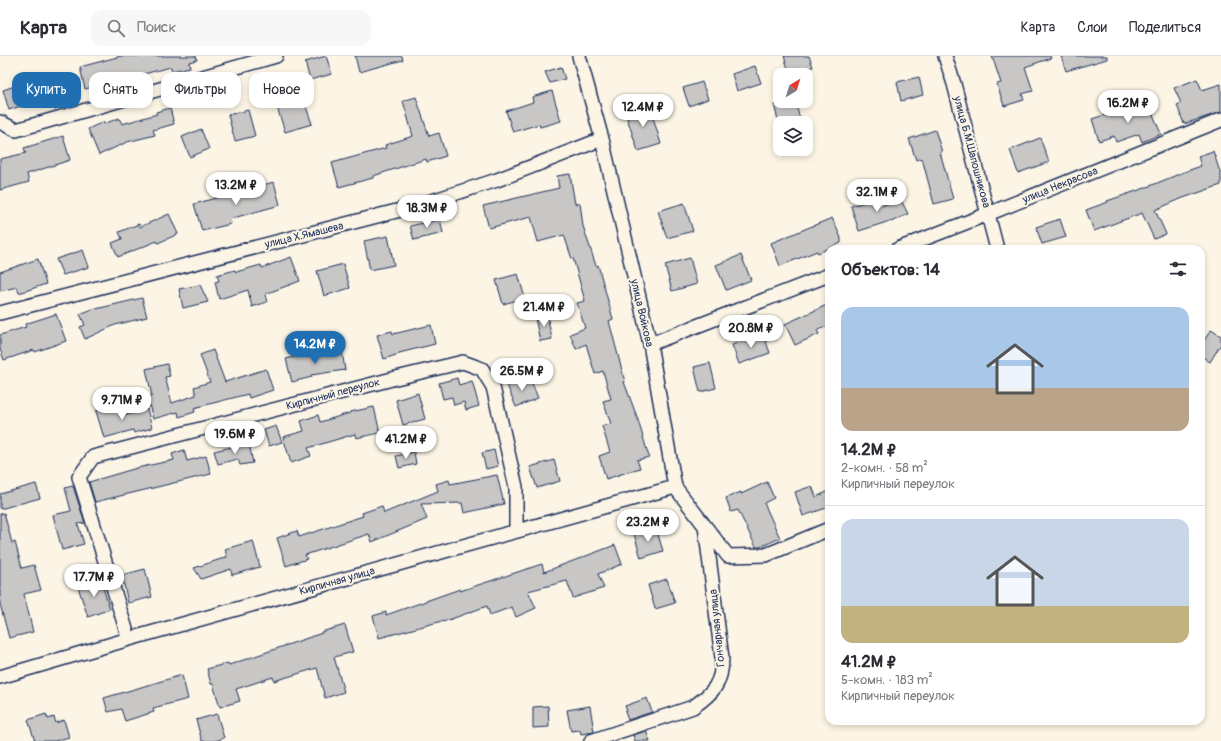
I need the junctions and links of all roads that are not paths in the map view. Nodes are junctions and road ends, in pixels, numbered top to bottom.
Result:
1 (276, 56) edge
2 (579, 56) edge
3 (945, 56) edge
4 (1221, 120) edge
5 (0, 122) edge
6 (602, 139) junction
7 (988, 214) junction
8 (908, 245) edge
9 (996, 245) edge
10 (825, 277) edge
11 (0, 313) edge
12 (650, 344) junction
13 (675, 487) junction
14 (706, 526) junction
15 (516, 531) junction
16 (825, 531) edge
17 (129, 639) junction
18 (0, 677) edge
19 (591, 741) edge

1 - 5 street
2 - 6 street, улица Войкова
3 - 7 street, улица Б.М.Шапошникова
4 - 7 street, улица Некрасова
6 - 11 street, улица Х.Ямашева
6 - 12 street, улица Войкова
7 - 8 street, улица Некрасова
7 - 9 street, улица Б.М.Шапошникова
10 - 12 street
12 - 13 street, улица Войкова
13 - 14 street, улица Войкова
13 - 15 street, Кирпичная улица
14 - 16 street, улица Войкова
14 - 19 street, Гончарная улица
15 - 17 street, Кирпичная улица
15 - 17 street, Кирпичный переулок
17 - 18 street, Кирпичная улица

